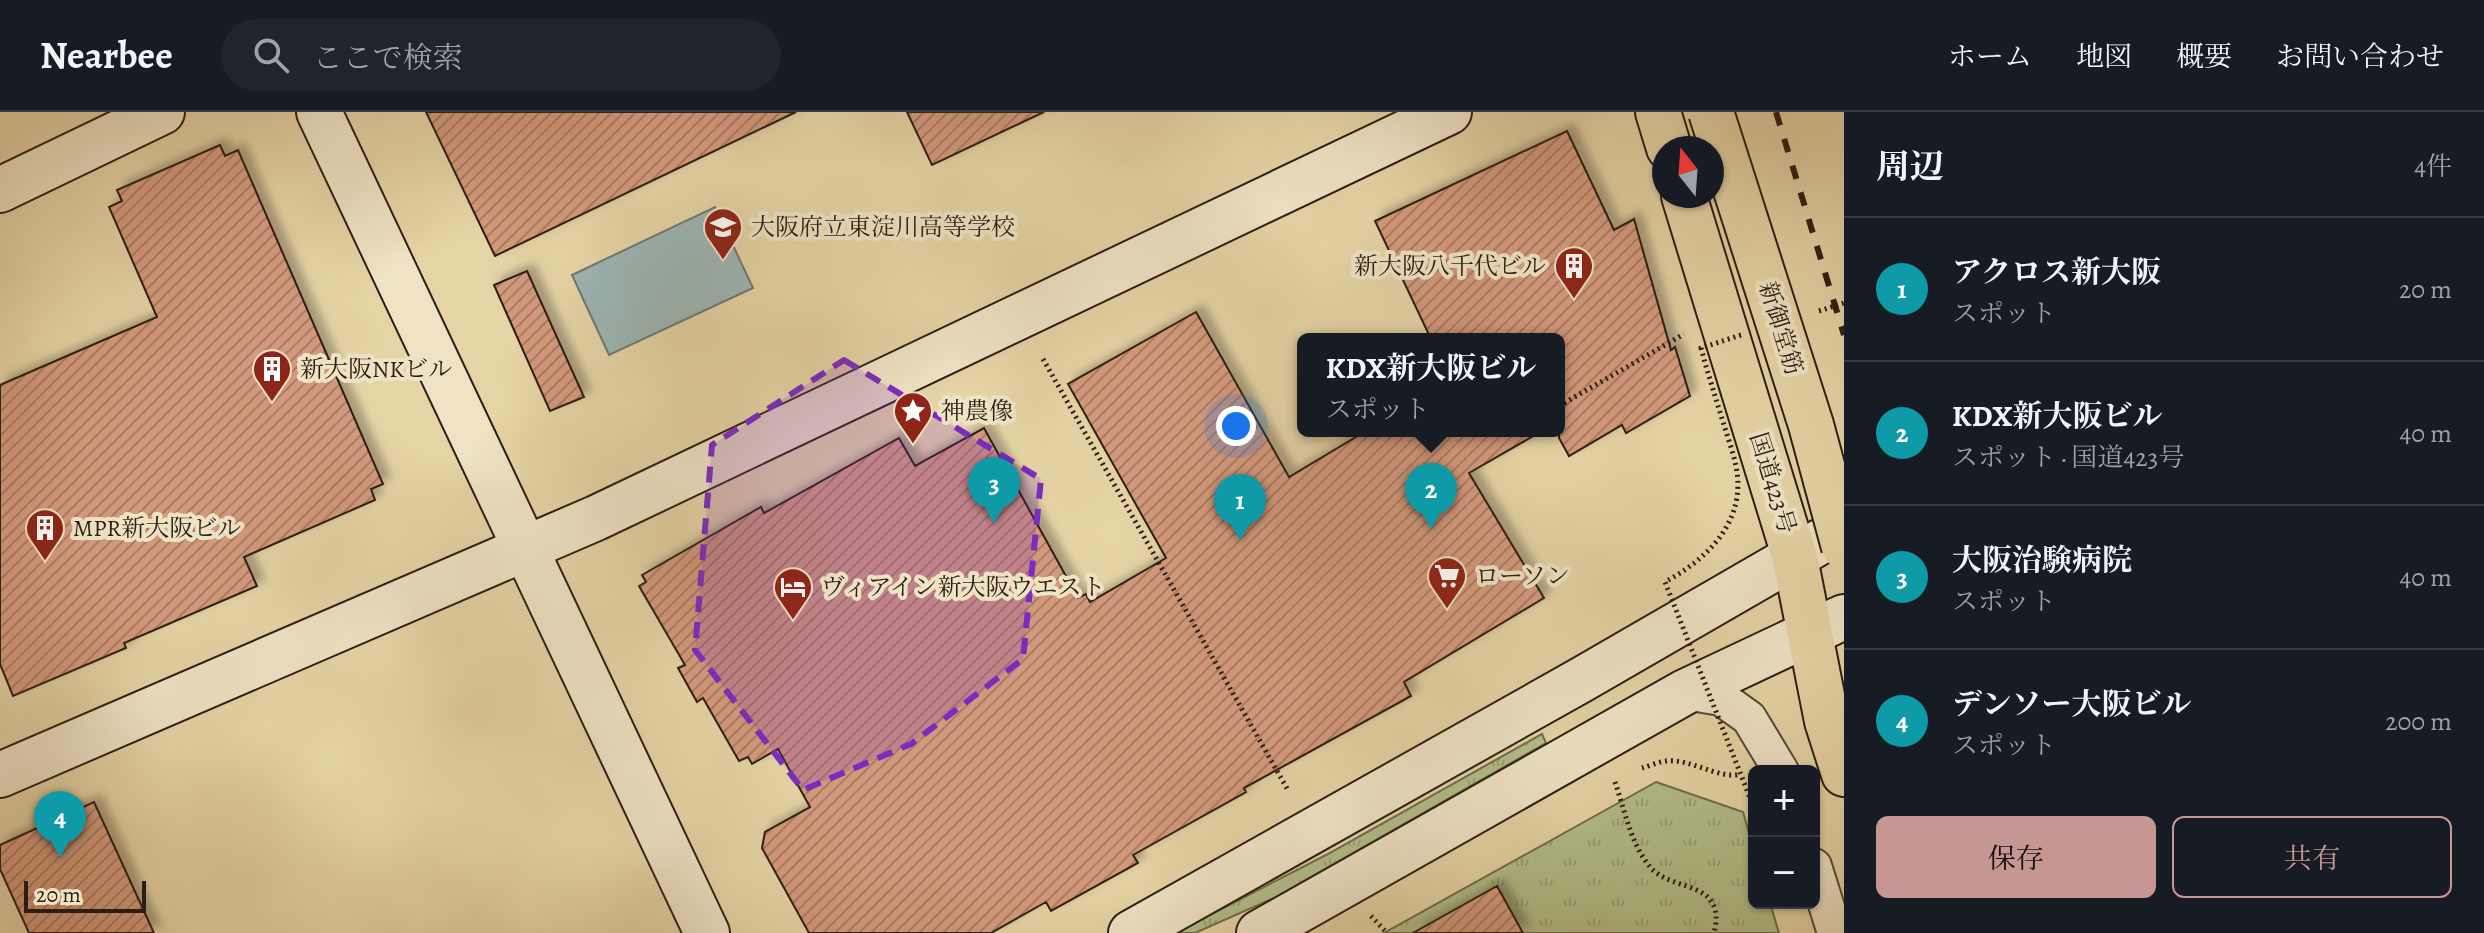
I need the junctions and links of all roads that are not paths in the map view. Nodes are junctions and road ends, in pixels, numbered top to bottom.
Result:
1 (162, 112) edge
2 (319, 112) edge
3 (1449, 112) edge
4 (1658, 112) edge
5 (1711, 112) edge
6 (1665, 136) edge
7 (0, 190) edge
8 (1688, 208) edge
9 (1844, 528) edge
10 (1844, 547) edge
11 (525, 550) junction
12 (1795, 558) junction
13 (1827, 626) edge
14 (1685, 692) junction
15 (1777, 765) edge
16 (1844, 774) edge
17 (0, 775) edge
18 (1820, 885) edge
19 (707, 933) edge
20 (1131, 933) edge
21 (1259, 933) edge
22 (1835, 933) edge

1 - 7 street
2 - 11 street
3 - 11 street
4 - 6 highway
5 - 10 highway, 新御堂筋, bridge
8 - 12 highway, 国道423号
9 - 12 street
11 - 17 street
11 - 19 street
12 - 13 highway, 国道423号
12 - 20 street
13 - 14 street
13 - 16 highway, 国道423号
14 - 15 street
14 - 21 street
18 - 22 street

